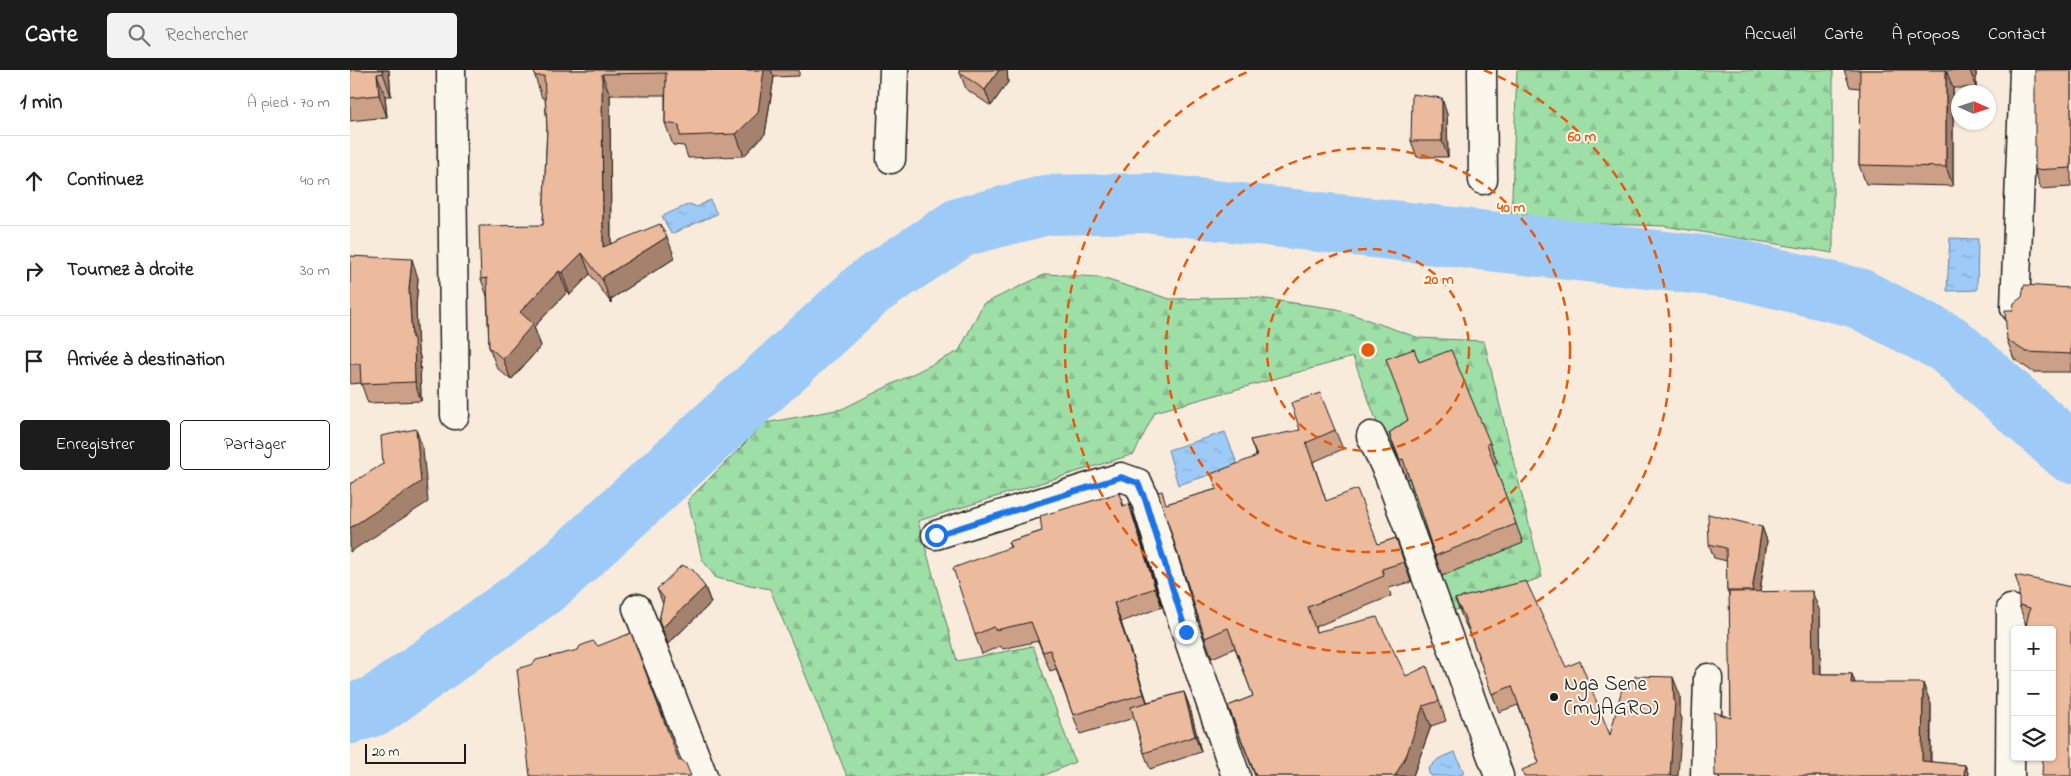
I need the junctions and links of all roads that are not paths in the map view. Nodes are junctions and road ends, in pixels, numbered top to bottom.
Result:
1 (451, 70) edge
2 (894, 70) edge
3 (1482, 70) edge
4 (2024, 70) edge
5 (891, 159) dead end
6 (1483, 180) dead end
7 (2015, 308) edge
8 (455, 416) dead end
9 (1371, 436) dead end
10 (936, 535) dead end
11 (637, 608) dead end
12 (2010, 608) dead end
13 (1708, 678) dead end
14 (703, 776) edge
15 (1236, 776) edge
16 (1499, 776) edge
17 (1705, 776) edge
18 (2010, 776) edge

1 - 8 street
2 - 5 street
3 - 6 street
4 - 7 street
9 - 16 street
10 - 15 street
11 - 14 street
12 - 18 street
13 - 17 street

